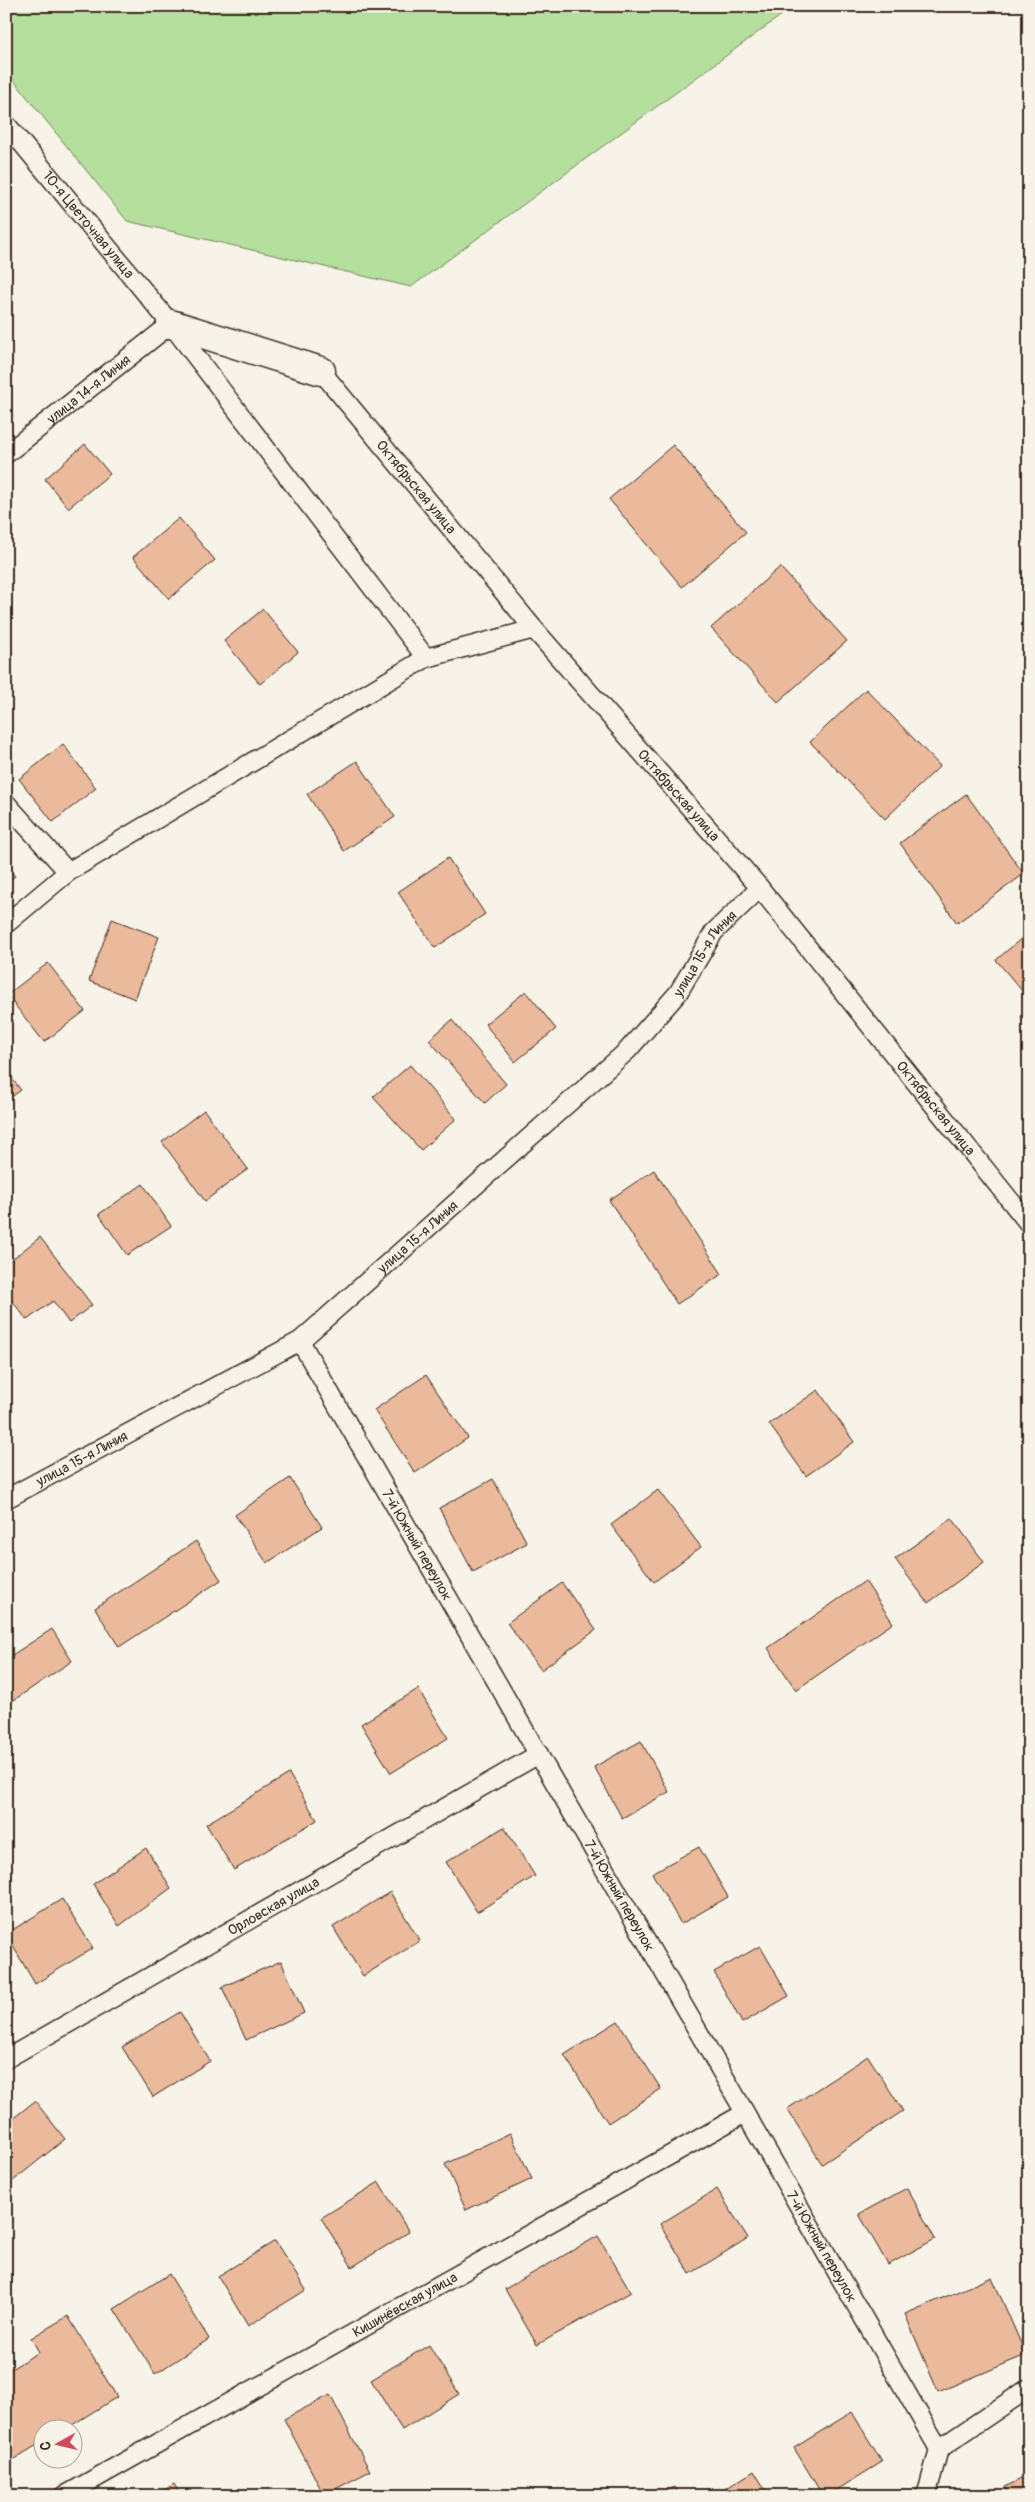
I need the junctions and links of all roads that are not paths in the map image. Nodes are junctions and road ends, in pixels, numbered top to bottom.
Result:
1 (6, 124) edge
2 (171, 324) junction
3 (321, 371) joint
4 (6, 454) edge
5 (534, 628) junction
6 (426, 658) junction
7 (6, 803) edge
8 (68, 872) junction
9 (760, 888) junction
10 (6, 924) edge
11 (1029, 1224) edge
12 (300, 1341) junction
13 (6, 1499) edge
14 (539, 1754) junction
15 (6, 2059) edge
16 (745, 2113) junction
17 (1029, 2388) edge
18 (939, 2449) junction
19 (64, 2496) edge
20 (924, 2496) edge

1 - 2 lane, 10-я Цветочная улица
2 - 3 street
2 - 4 lane, улица 14-я Линия
2 - 6 lane, 10-я Цветочная улица
3 - 5 lane, Октябрьская улица
5 - 6 lane
5 - 9 lane, Октябрьская улица
6 - 8 lane
7 - 8 lane
8 - 10 lane
9 - 11 lane, Октябрьская улица
9 - 12 lane, улица 15-я Линия
12 - 13 lane, улица 15-я Линия
12 - 14 lane, 7-й Южный переулок
14 - 15 lane, Орловская улица
14 - 16 lane, 7-й Южный переулок
16 - 18 lane, 7-й Южный переулок
16 - 19 lane, Кишинёвская улица
17 - 18 lane
18 - 20 lane

